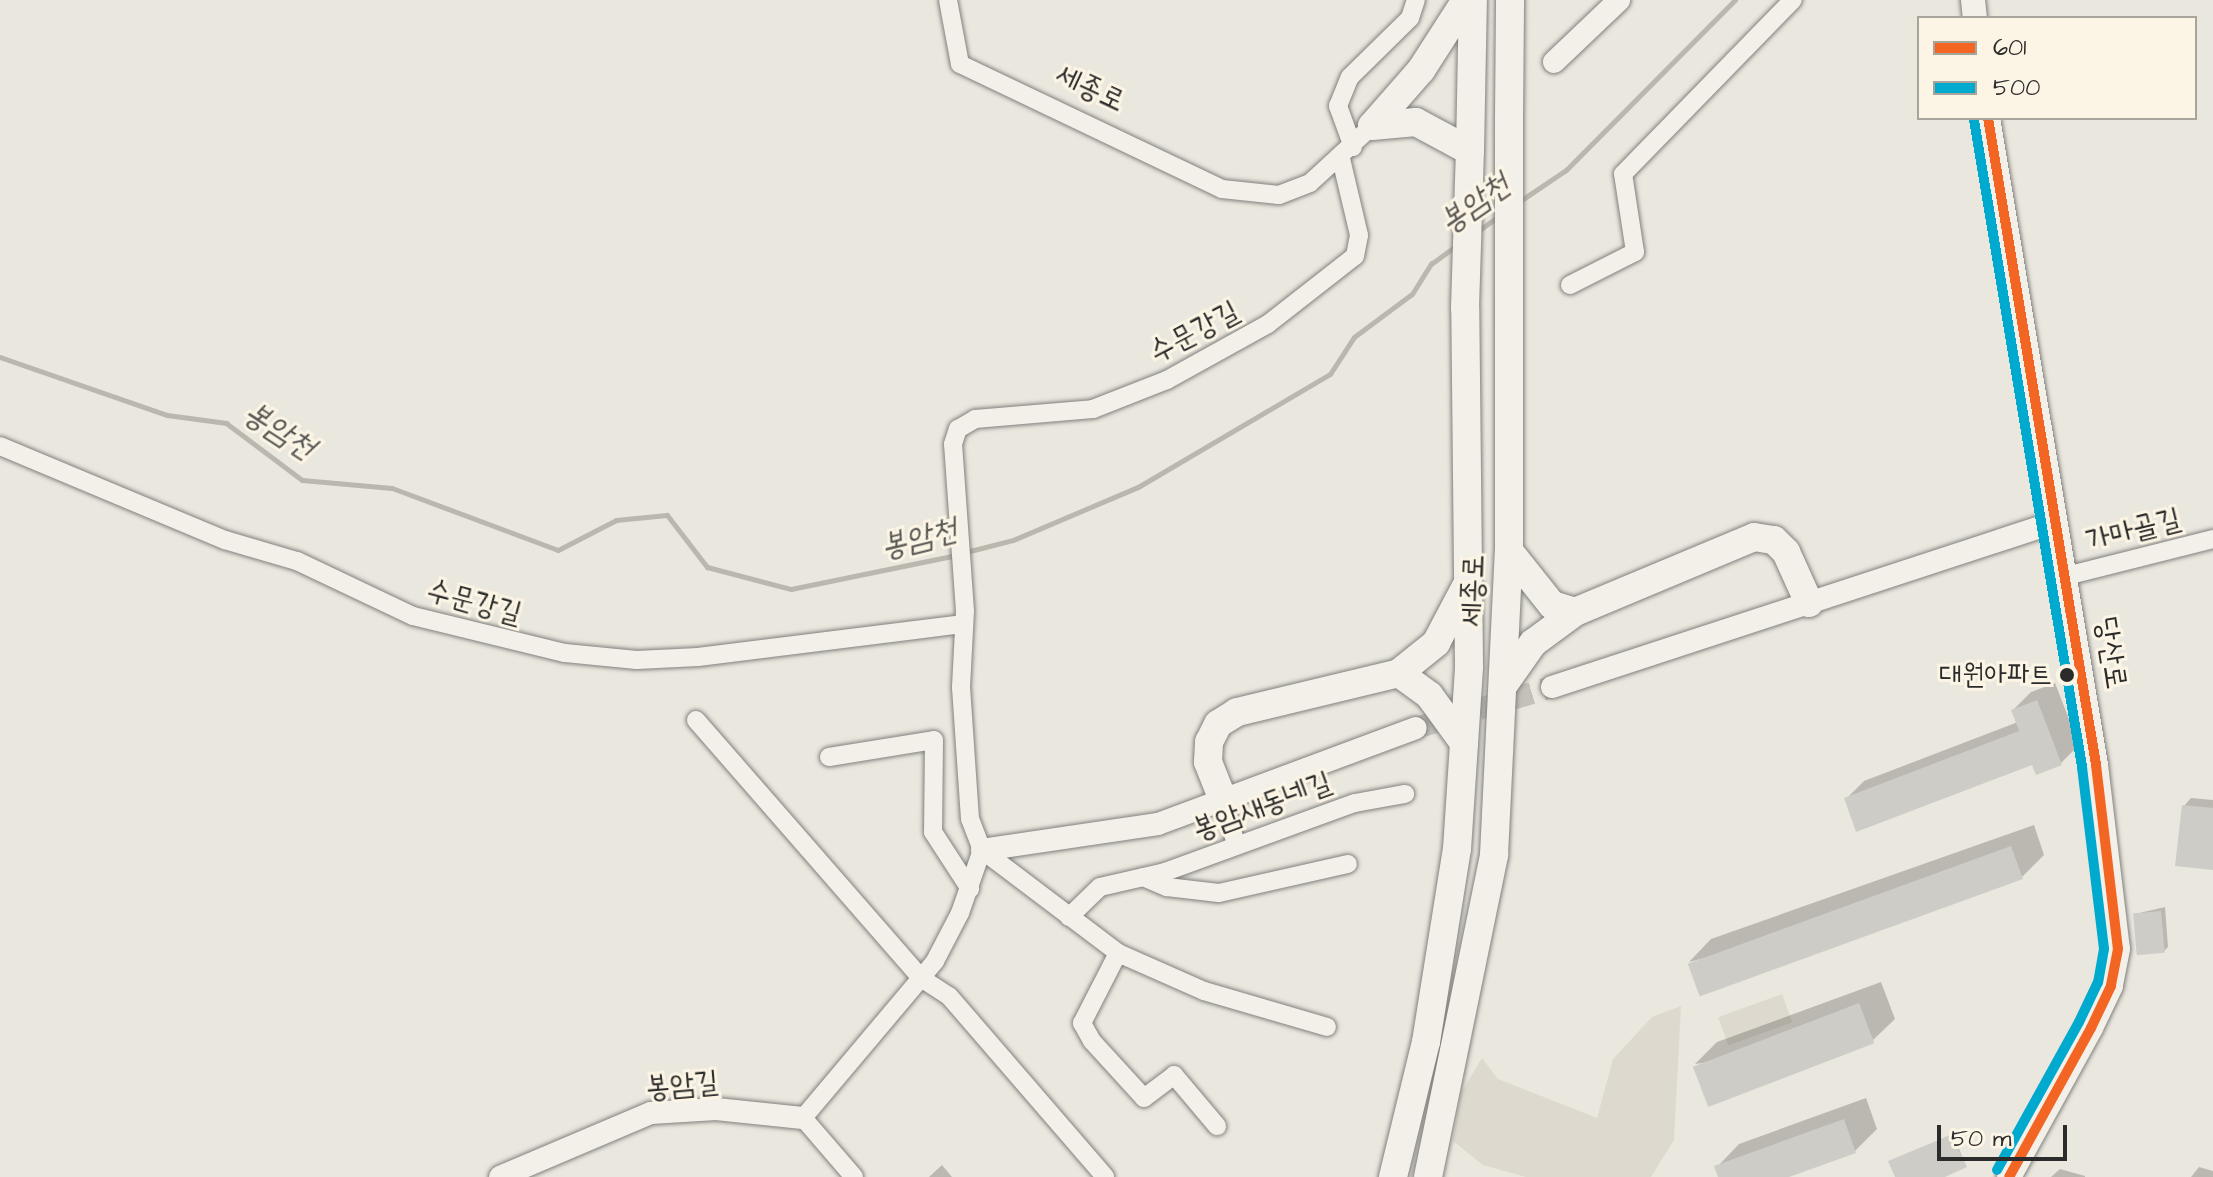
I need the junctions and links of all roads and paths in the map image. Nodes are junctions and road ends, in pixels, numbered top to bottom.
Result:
1 (948, 0) edge
2 (1416, 0) edge
3 (1466, 0) edge
4 (1473, 0) edge
5 (1510, 0) edge
6 (1619, 0) edge
7 (1793, 0) edge
8 (1554, 62) dead end
9 (1988, 120) edge
10 (1372, 126) junction
11 (1470, 151) junction
12 (1347, 153) junction
13 (1570, 285) dead end
14 (0, 446) edge
15 (2056, 522) junction
16 (2213, 539) edge
17 (1509, 551) junction
18 (2066, 576) junction
19 (1468, 584) junction
20 (1809, 603) junction
21 (1575, 612) junction
22 (964, 618) junction
23 (1399, 673) junction
24 (1505, 683) junction
25 (1552, 687) tunnel mouth
26 (696, 720) dead end
27 (1416, 728) tunnel mouth
28 (1464, 743) junction
29 (829, 757) dead end
30 (1405, 794) dead end
31 (1223, 800) junction
32 (1236, 844) junction
33 (982, 850) junction
34 (1348, 864) dead end
35 (1141, 876) junction
36 (970, 889) junction
37 (1069, 917) junction
38 (1118, 953) junction
39 (921, 978) junction
40 (1327, 1027) dead end
41 (803, 1118) junction
42 (1217, 1126) dead end
43 (500, 1177) edge
44 (854, 1177) edge
45 (1105, 1177) edge
46 (1393, 1177) edge
47 (1428, 1177) edge
48 (2009, 1177) edge

1 - 12 street, 세종로
2 - 12 street, 수문강길
3 - 10 main road
4 - 11 main road, 세종로
5 - 17 main road, 세종로
6 - 8 street
7 - 13 street
9 - 15 main road, 당산로
10 - 11 main road
10 - 12 street, 세종로
11 - 19 main road, 세종로
12 - 22 street, 수문강길
14 - 22 street, 수문강길
15 - 18 main road, 당산로
15 - 20 street
16 - 18 street, 가마골길
17 - 21 main road
17 - 24 main road, 세종로
18 - 48 main road, 당산로
19 - 23 main road
19 - 28 main road, 세종로
20 - 21 main road
20 - 25 street
21 - 24 main road
22 - 33 street
23 - 28 main road
23 - 31 main road
24 - 47 main road, 세종로
26 - 39 street
27 - 31 street
28 - 46 main road, 세종로
29 - 36 street
30 - 32 street, 봉암새동네길
31 - 32 street
31 - 33 street
32 - 35 street, 봉암새동네길
33 - 36 street
33 - 37 street
34 - 35 street, 봉암새동네길
35 - 37 street, 봉암새동네길
36 - 39 street
37 - 38 street
38 - 40 street
38 - 42 street
39 - 41 street
39 - 45 street
41 - 43 street, 봉암길
41 - 44 street

